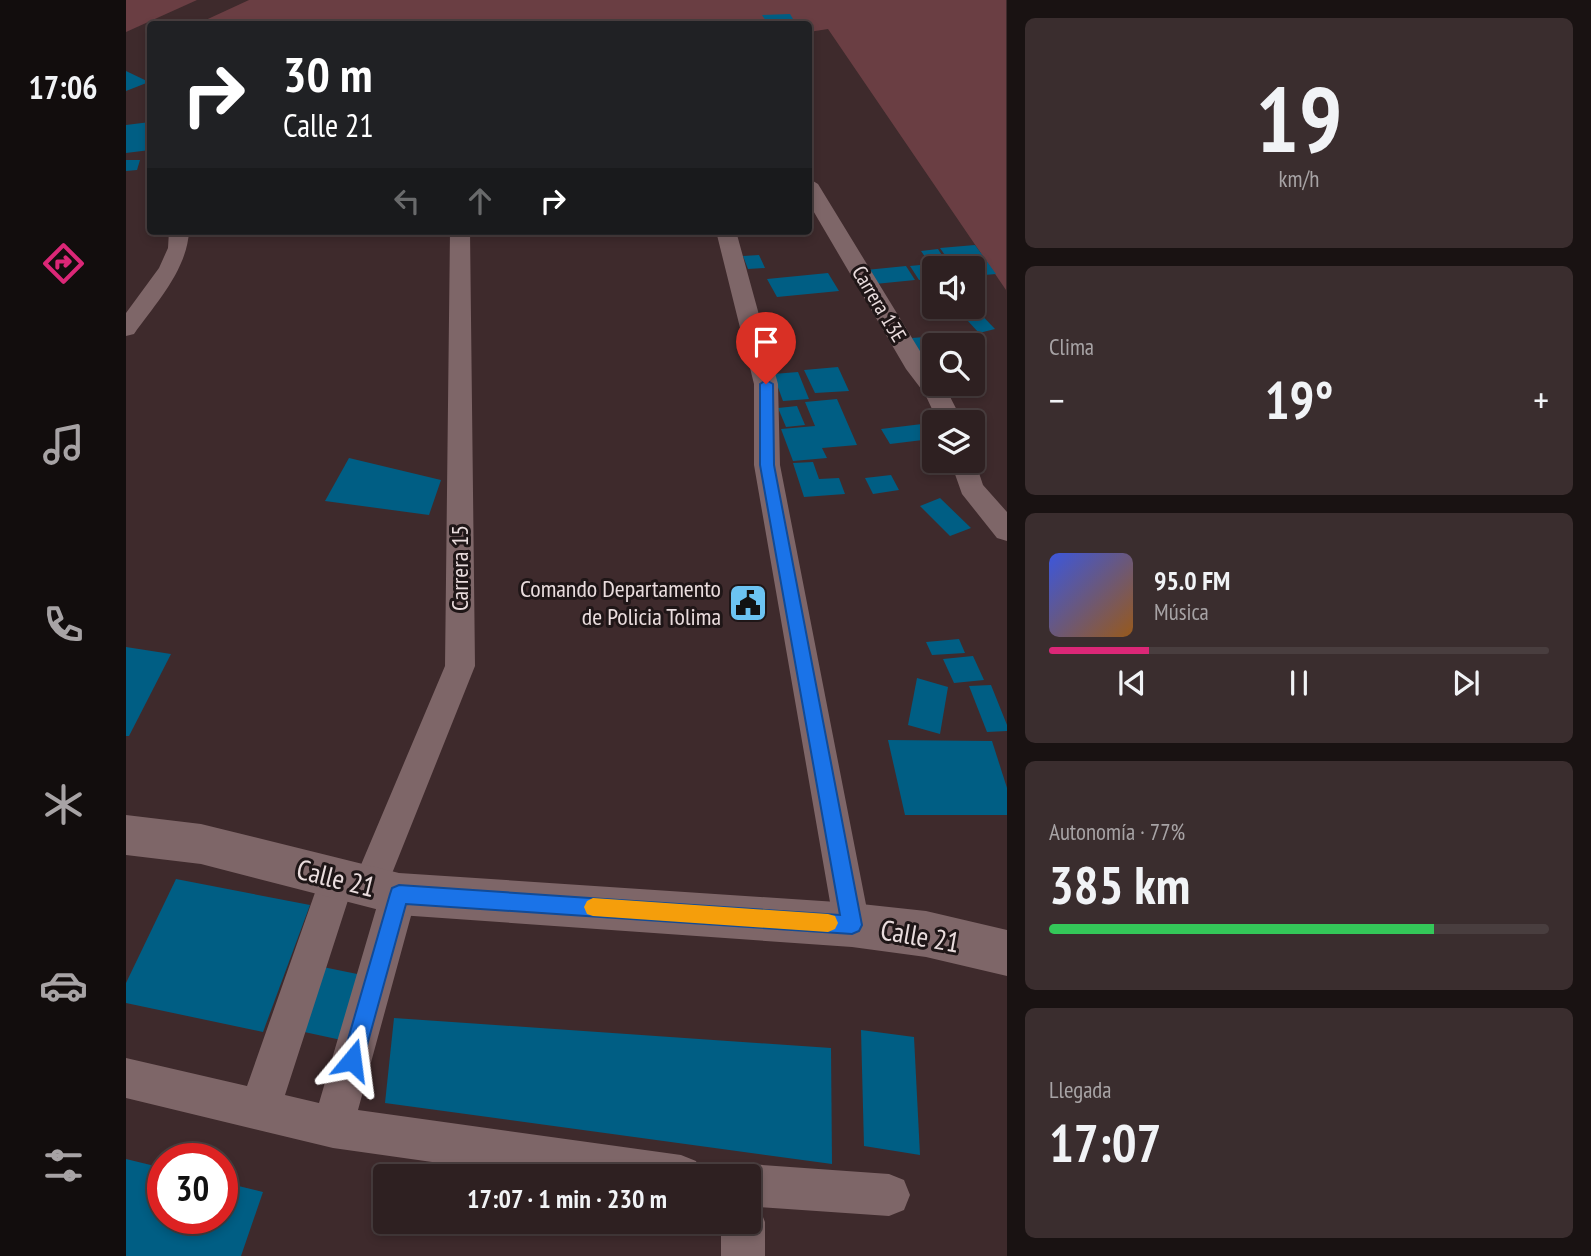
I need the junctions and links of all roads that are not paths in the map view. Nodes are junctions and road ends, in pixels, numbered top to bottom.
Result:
1 (812, 191) edge
2 (179, 235) edge
3 (460, 235) edge
4 (727, 235) edge
5 (126, 329) edge
6 (944, 410) edge
7 (967, 473) edge
8 (1006, 531) edge
9 (126, 835) edge
10 (368, 887) junction
11 (852, 925) junction
12 (1006, 953) edge
13 (126, 1078) edge
14 (259, 1111) junction
15 (333, 1127) junction
16 (596, 1164) edge
17 (761, 1186) edge
18 (889, 1195) dead end
19 (743, 1234) edge
20 (743, 1256) edge

1 - 6 street, Carrera 13E
2 - 5 street
3 - 10 street, Carrera 15
4 - 11 street
7 - 8 street
9 - 10 street, Calle 21
10 - 11 street, Calle 21
10 - 14 street
10 - 15 street
11 - 12 street, Calle 21
13 - 14 street
14 - 15 street
15 - 16 street
17 - 18 street
19 - 20 street

